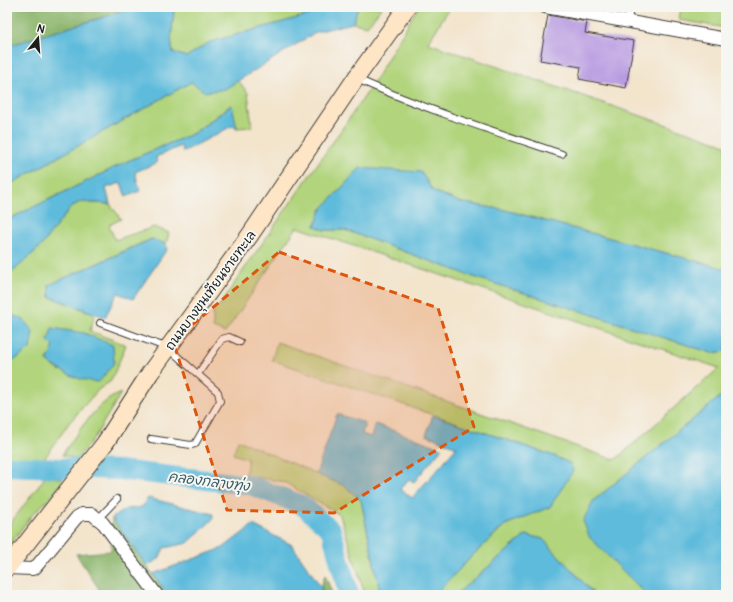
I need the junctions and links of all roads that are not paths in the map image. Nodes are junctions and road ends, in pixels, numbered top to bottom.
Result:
1 (407, 7) edge
2 (545, 7) edge
3 (630, 7) edge
4 (628, 21) junction
5 (726, 39) edge
6 (356, 78) junction
7 (562, 154) dead end
8 (100, 324) dead end
9 (240, 342) dead end
10 (168, 348) junction
11 (198, 374) junction
12 (151, 439) dead end
13 (117, 499) dead end
14 (98, 519) junction
15 (7, 568) edge
16 (157, 595) edge

1 - 6 main road, ถนนบางขุนเทียนชายทะเล
2 - 4 street
3 - 4 lane
4 - 5 street
6 - 7 lane
6 - 10 main road, ถนนบางขุนเทียนชายทะเล
8 - 10 lane
9 - 11 lane
10 - 11 lane
10 - 15 main road, ถนนบางขุนเทียนชายทะเล
11 - 12 lane
13 - 14 lane
14 - 15 street
14 - 16 street

